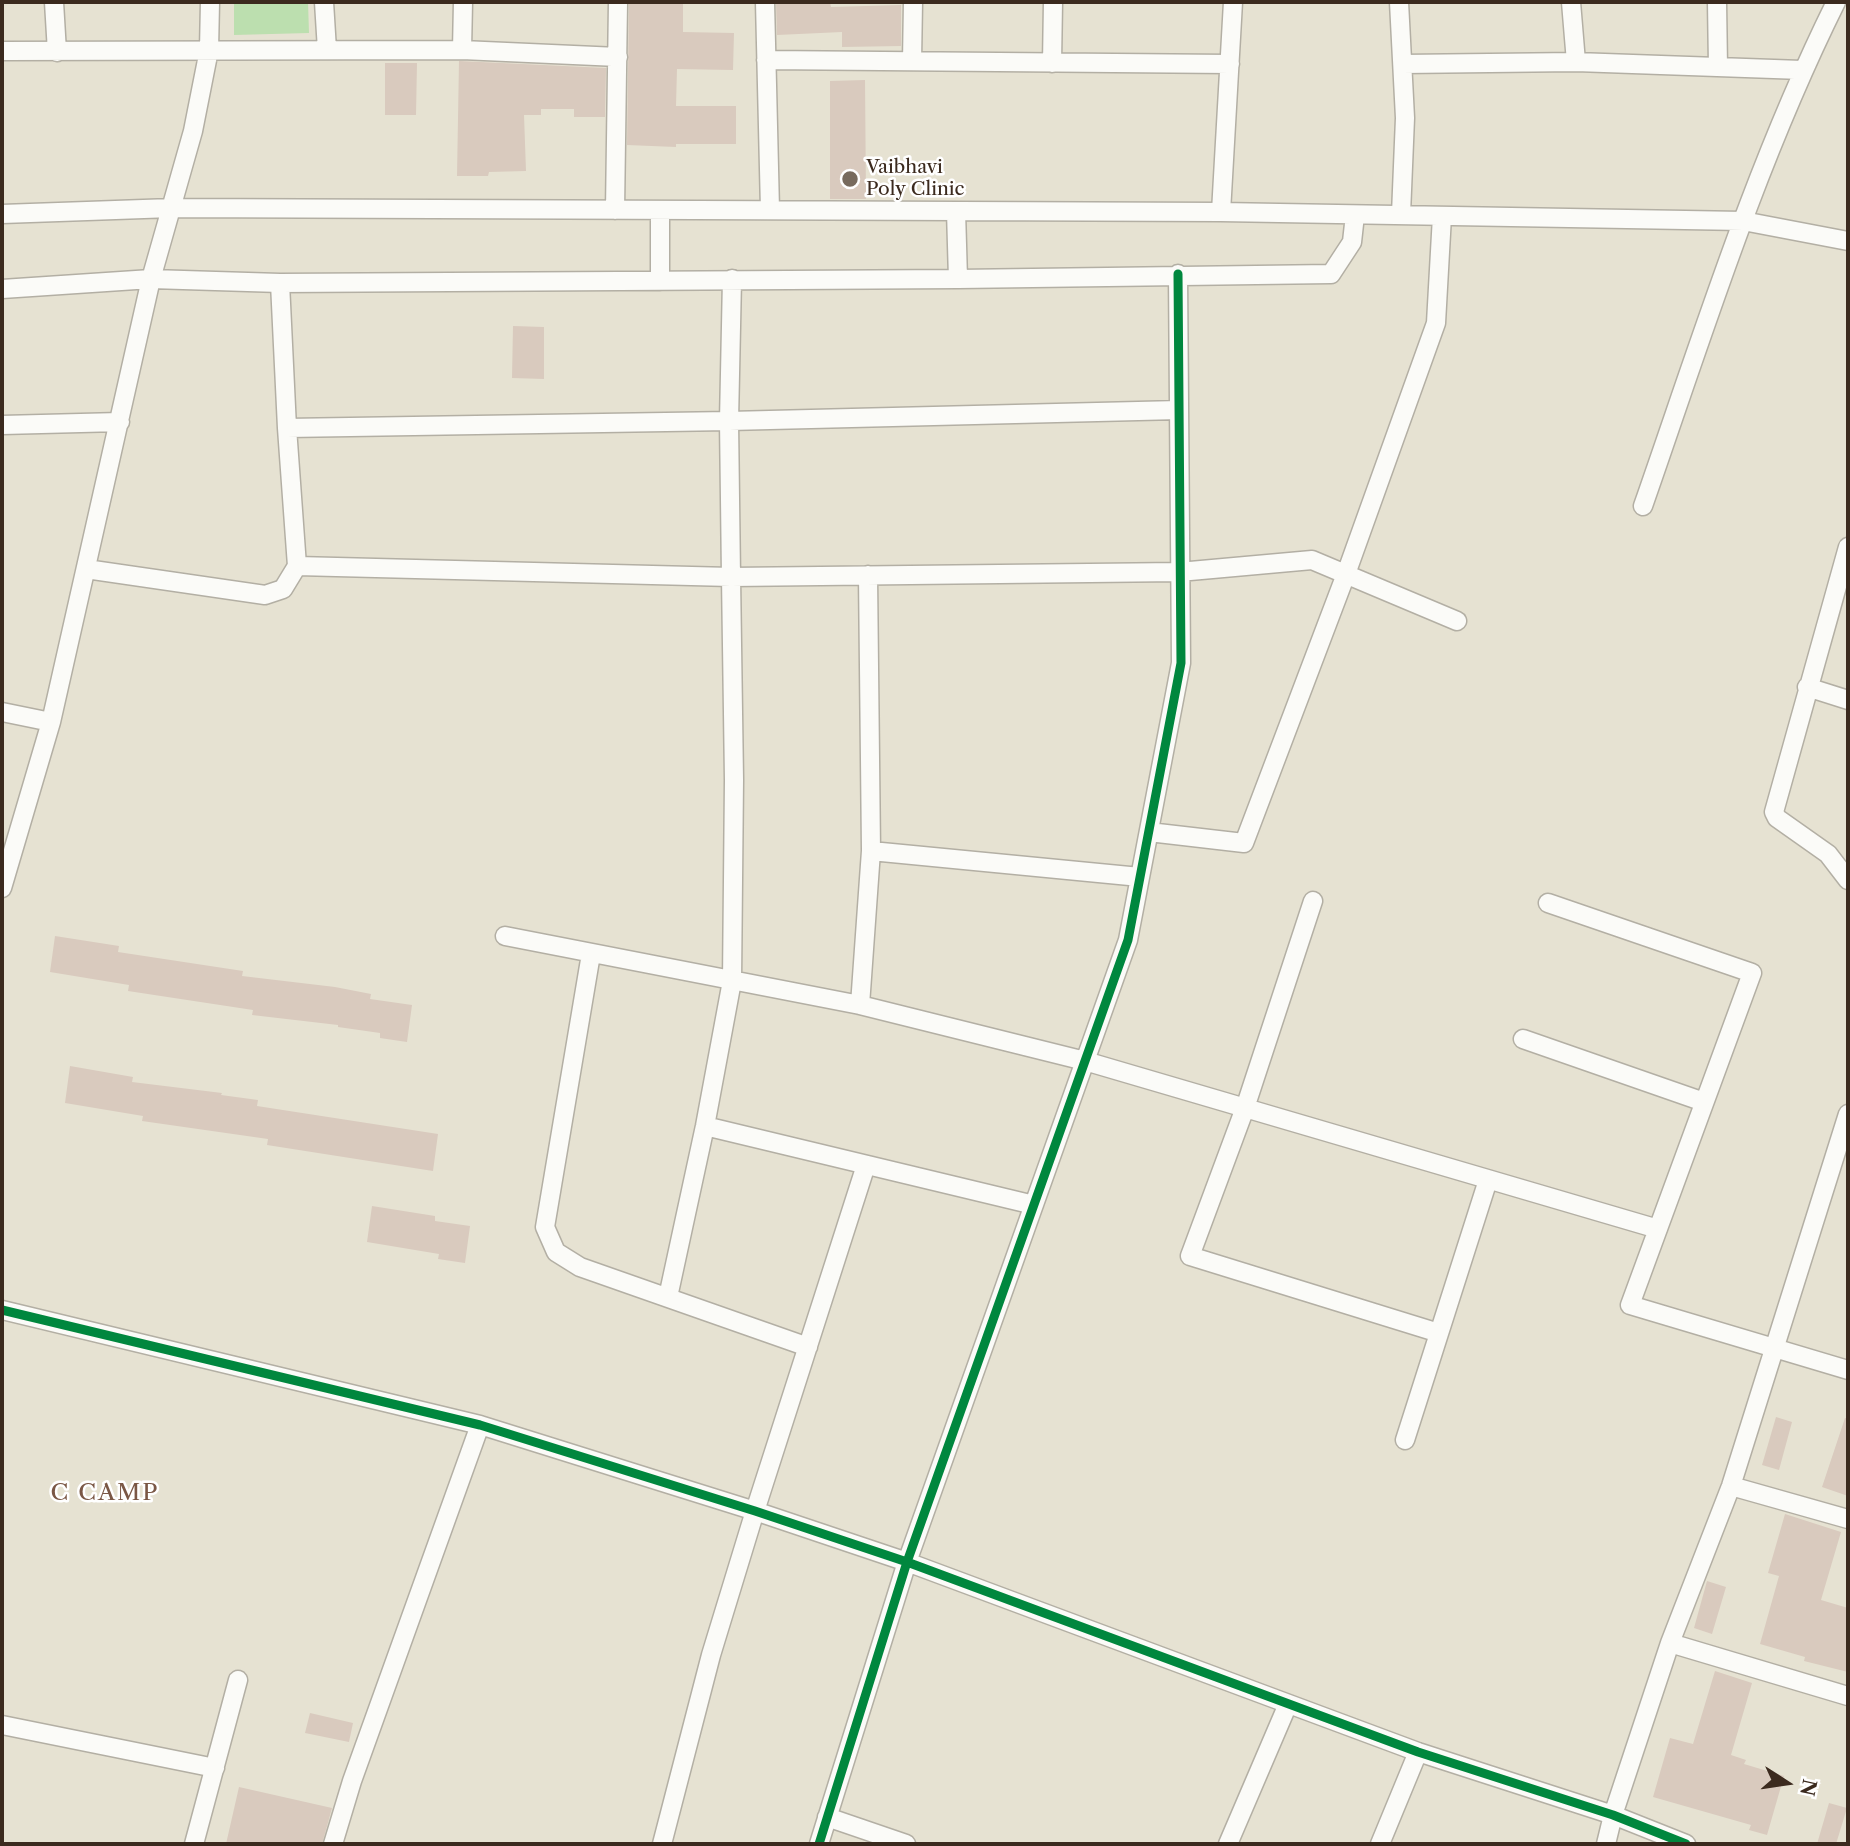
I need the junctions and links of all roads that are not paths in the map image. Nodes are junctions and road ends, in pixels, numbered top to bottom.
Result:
1 (54, 2) edge
2 (210, 2) edge
3 (324, 2) edge
4 (463, 2) edge
5 (618, 2) edge
6 (765, 2) edge
7 (913, 2) edge
8 (1053, 2) edge
9 (1233, 2) edge
10 (1399, 2) edge
11 (1571, 2) edge
12 (1717, 2) edge
13 (1836, 2) edge
14 (209, 50) junction
15 (327, 50) junction
16 (462, 50) junction
17 (2, 51) edge
18 (57, 52) junction
19 (618, 57) junction
20 (766, 60) junction
21 (912, 61) junction
22 (1576, 62) junction
23 (1052, 63) junction
24 (1230, 64) junction
25 (1403, 64) junction
26 (1718, 67) junction
27 (1802, 70) junction
28 (173, 208) junction
29 (615, 210) junction
30 (660, 210) junction
31 (770, 210) junction
32 (956, 211) junction
33 (1221, 212) junction
34 (2, 214) edge
35 (1401, 214) junction
36 (1355, 215) junction
37 (1442, 216) junction
38 (1743, 221) junction
39 (1848, 241) edge
40 (1178, 274) junction
41 (151, 279) junction
42 (732, 279) junction
43 (958, 279) junction
44 (660, 281) junction
45 (280, 283) junction
46 (2, 289) edge
47 (1179, 410) junction
48 (729, 421) junction
49 (120, 422) junction
50 (2, 425) edge
51 (287, 428) junction
52 (1643, 506) dead end
53 (1848, 547) edge
54 (297, 566) junction
55 (86, 569) junction
56 (1179, 572) junction
57 (1346, 574) junction
58 (868, 575) junction
59 (731, 577) junction
60 (1457, 621) dead end
61 (1807, 687) junction
62 (1848, 700) edge
63 (2, 712) edge
64 (51, 722) junction
65 (1149, 832) junction
66 (871, 851) junction
67 (1140, 877) junction
68 (1848, 880) edge
69 (2, 888) edge
70 (1313, 901) dead end
71 (1548, 903) dead end
72 (505, 936) dead end
73 (591, 954) junction
74 (732, 981) junction
75 (860, 1004) junction
76 (1523, 1039) dead end
77 (1085, 1060) junction
78 (1704, 1102) junction
79 (1245, 1108) junction
80 (1848, 1114) edge
81 (705, 1126) junction
82 (866, 1165) junction
83 (1488, 1180) junction
84 (1034, 1205) junction
85 (1658, 1229) junction
86 (668, 1297) junction
87 (2, 1310) edge
88 (1439, 1333) junction
89 (808, 1347) junction
90 (1774, 1348) junction
91 (1848, 1370) edge
92 (480, 1425) junction
93 (1405, 1440) dead end
94 (1731, 1486) junction
95 (755, 1511) junction
96 (1848, 1519) edge
97 (907, 1562) junction
98 (1670, 1643) junction
99 (238, 1680) dead end
100 (1848, 1696) edge
101 (1288, 1704) junction
102 (2, 1725) edge
103 (1418, 1752) junction
104 (215, 1768) junction
105 (1614, 1815) junction
106 (827, 1817) junction
107 (194, 1844) edge
108 (333, 1844) edge
109 (662, 1844) edge
110 (818, 1844) edge
111 (906, 1844) edge
112 (1228, 1844) edge
113 (1380, 1844) edge
114 (1606, 1844) edge
115 (1686, 1844) edge

1 - 18 street
2 - 14 street
3 - 15 street
4 - 16 street
5 - 19 street
6 - 20 street
7 - 21 street
8 - 23 street
9 - 24 street
10 - 25 street
11 - 22 street
12 - 26 street
13 - 27 street
14 - 15 street
14 - 18 street
14 - 28 street
15 - 16 street
16 - 19 street
17 - 18 street
19 - 29 street
20 - 21 street
20 - 31 street
21 - 23 street
22 - 25 street
22 - 26 street
23 - 24 street
24 - 33 street
25 - 35 street
26 - 27 street
27 - 38 street
28 - 29 street
28 - 34 street
28 - 41 street
29 - 30 street
30 - 31 street
30 - 44 street
31 - 32 street
32 - 33 street
32 - 43 street
33 - 36 street
35 - 36 street
35 - 37 street
36 - 40 street
37 - 38 street
37 - 57 street
38 - 39 street
38 - 52 street
40 - 43 street
40 - 47 street
41 - 45 street
41 - 46 street
41 - 49 street
42 - 43 street
42 - 44 street
42 - 48 street
44 - 45 street
45 - 51 street
47 - 48 street
47 - 56 street
48 - 51 street
48 - 59 street
49 - 50 street
49 - 55 street
51 - 54 street
53 - 61 street
54 - 55 street
54 - 59 street
55 - 64 street
56 - 57 street
56 - 58 street
56 - 65 street
57 - 60 street
57 - 65 street
58 - 59 street
58 - 66 street
59 - 74 street
61 - 62 street
61 - 68 street
63 - 64 street
64 - 69 street
65 - 67 street
66 - 67 street
66 - 75 street
67 - 77 street
70 - 79 street
71 - 78 street
72 - 73 street
73 - 74 street
73 - 86 street
74 - 75 street
74 - 81 street
75 - 77 street
76 - 78 street
77 - 79 street
77 - 84 street
78 - 85 street
79 - 83 street
79 - 88 street
80 - 90 street
81 - 82 street
81 - 86 street
82 - 84 street
82 - 89 street
83 - 85 street
83 - 88 street
84 - 97 street
85 - 90 street
86 - 89 street
87 - 92 street
88 - 93 street
89 - 95 street
90 - 91 street
90 - 94 street
92 - 95 street
92 - 108 street
94 - 96 street
94 - 98 street
95 - 97 street
95 - 109 street
97 - 101 street
97 - 106 street
98 - 100 street
98 - 105 street
99 - 104 street
101 - 103 street
101 - 112 street
102 - 104 street
103 - 105 street
103 - 113 street
104 - 107 street
105 - 114 street
105 - 115 street
106 - 110 street
106 - 111 street

